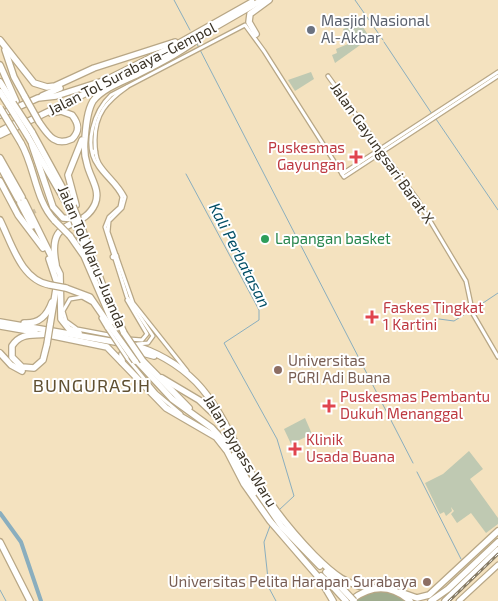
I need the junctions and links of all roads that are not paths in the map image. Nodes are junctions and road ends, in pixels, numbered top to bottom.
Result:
1 (254, 0) edge
2 (262, 0) edge
3 (269, 0) edge
4 (207, 32) junction
5 (256, 34) dead end
6 (185, 40) junction
7 (0, 41) edge
8 (0, 65) edge
9 (102, 65) junction
10 (498, 72) edge
11 (328, 76) dead end
12 (498, 76) edge
13 (106, 80) junction
14 (132, 80) junction
15 (0, 82) edge
16 (0, 92) edge
17 (35, 99) junction
18 (13, 103) junction
19 (0, 108) edge
20 (0, 115) edge
21 (434, 116) junction
22 (33, 119) junction
23 (0, 131) edge
24 (29, 131) junction
25 (0, 135) edge
26 (32, 145) junction
27 (382, 150) junction
28 (0, 158) edge
29 (2, 167) edge
30 (0, 180) edge
31 (21, 200) junction
32 (73, 206) junction
33 (83, 217) junction
34 (0, 220) edge
35 (81, 231) junction
36 (41, 237) junction
37 (43, 248) junction
38 (115, 257) junction
39 (56, 264) junction
40 (56, 276) junction
41 (97, 286) junction
42 (63, 287) junction
43 (127, 297) junction
44 (0, 322) edge
45 (12, 324) junction
46 (52, 325) junction
47 (0, 326) edge
48 (111, 327) junction
49 (46, 334) junction
50 (88, 337) junction
51 (48, 344) junction
52 (129, 344) junction
53 (0, 353) edge
54 (498, 357) edge
55 (124, 360) junction
56 (172, 363) junction
57 (144, 365) junction
58 (152, 379) junction
59 (195, 382) junction
60 (231, 436) junction
61 (223, 445) junction
62 (234, 464) junction
63 (253, 492) junction
64 (274, 517) junction
65 (498, 531) edge
66 (0, 542) edge
67 (498, 542) edge
68 (498, 550) edge
69 (498, 565) edge
70 (461, 567) junction
71 (332, 573) junction
72 (320, 579) junction
73 (443, 583) junction
74 (336, 586) junction
75 (375, 587) junction
76 (451, 587) junction
77 (405, 598) edge
78 (435, 600) edge
79 (30, 601) edge
80 (333, 601) edge
81 (348, 601) edge
82 (354, 601) edge
83 (444, 601) edge
84 (459, 601) edge

1 - 6 highway, Jalan Tol Surabaya–Gempol
2 - 4 highway, Jalan Tol Surabaya–Gempol
3 - 5 highway
4 - 14 highway
4 - 22 highway, Jalan Tol Surabaya–Gempol
6 - 9 highway
6 - 13 highway, Jalan Tol Surabaya–Gempol
7 - 9 highway
7 - 22 highway, bridge
8 - 18 highway
9 - 17 highway
10 - 21 street
11 - 27 street, Jalan Gayungsari Barat X
12 - 21 street
13 - 17 highway
13 - 23 highway, Jalan Tol Surabaya–Gempol
14 - 27 street
14 - 32 highway
14 - 33 highway
14 - 38 street
15 - 18 highway
16 - 18 highway
17 - 20 highway
18 - 24 highway, bridge
19 - 41 highway, bridge
21 - 27 street
22 - 25 highway, Jalan Tol Surabaya–Gempol
24 - 26 highway
24 - 32 highway, Jalan Tol Waru–Juanda
26 - 32 highway
26 - 33 highway
27 - 54 street, Jalan Gayungsari Barat X
28 - 29 highway
29 - 31 highway
29 - 31 highway
30 - 37 highway
31 - 36 highway
31 - 36 highway
31 - 37 highway
32 - 35 highway, Jalan Tol Waru–Juanda, bridge
33 - 39 highway
34 - 42 highway, bridge
35 - 41 highway
35 - 57 highway, Jalan Tol Waru–Juanda, bridge
36 - 39 highway
37 - 40 highway
38 - 43 street
38 - 59 street
39 - 42 highway
40 - 45 highway
40 - 46 highway
41 - 48 highway, Jalan Tol Waru–Juanda
42 - 46 highway
42 - 48 highway
42 - 50 highway
43 - 48 street
43 - 52 street
44 - 45 highway, Jalan Bypass Waru
45 - 50 highway, Jalan Bypass Waru
46 - 51 highway, bridge
47 - 49 highway, Jalan Bypass Waru
48 - 55 street, bridge
48 - 57 highway, bridge
49 - 51 highway
49 - 55 highway, Jalan Bypass Waru
50 - 52 highway, Jalan Bypass Waru
51 - 53 highway
52 - 56 highway, Jalan Bypass Waru
55 - 56 highway
55 - 61 highway, Jalan Bypass Waru
56 - 59 highway, Jalan Bypass Waru
57 - 58 highway, Jalan Tol Waru–Juanda
57 - 60 highway
57 - 64 highway, Jalan Tol Waru–Juanda
58 - 61 highway
58 - 63 highway, Jalan Tol Waru–Juanda
59 - 60 highway, Jalan Bypass Waru
60 - 64 highway, Jalan Bypass Waru
61 - 62 highway, Jalan Bypass Waru
62 - 63 highway
62 - 64 highway, Jalan Bypass Waru
63 - 64 highway, Jalan Tol Waru–Juanda
64 - 71 highway, Jalan Bypass Waru
64 - 72 highway, Jalan Bypass Waru
64 - 74 highway, Jalan Tol Waru–Juanda
64 - 74 highway, Jalan Tol Waru–Juanda
65 - 70 highway
66 - 79 highway
67 - 76 highway
68 - 83 highway
69 - 84 main road
70 - 73 highway
70 - 76 highway
71 - 72 highway
71 - 75 highway, Jalan Bypass Waru
72 - 80 highway, Jalan Bypass Waru
73 - 77 highway, Jalan Bypass Waru
73 - 78 highway
74 - 81 highway, Jalan Tol Waru–Juanda, bridge
74 - 82 highway, Jalan Tol Waru–Juanda, bridge
75 - 77 highway, Jalan Bypass Waru
75 - 81 highway
76 - 78 highway

